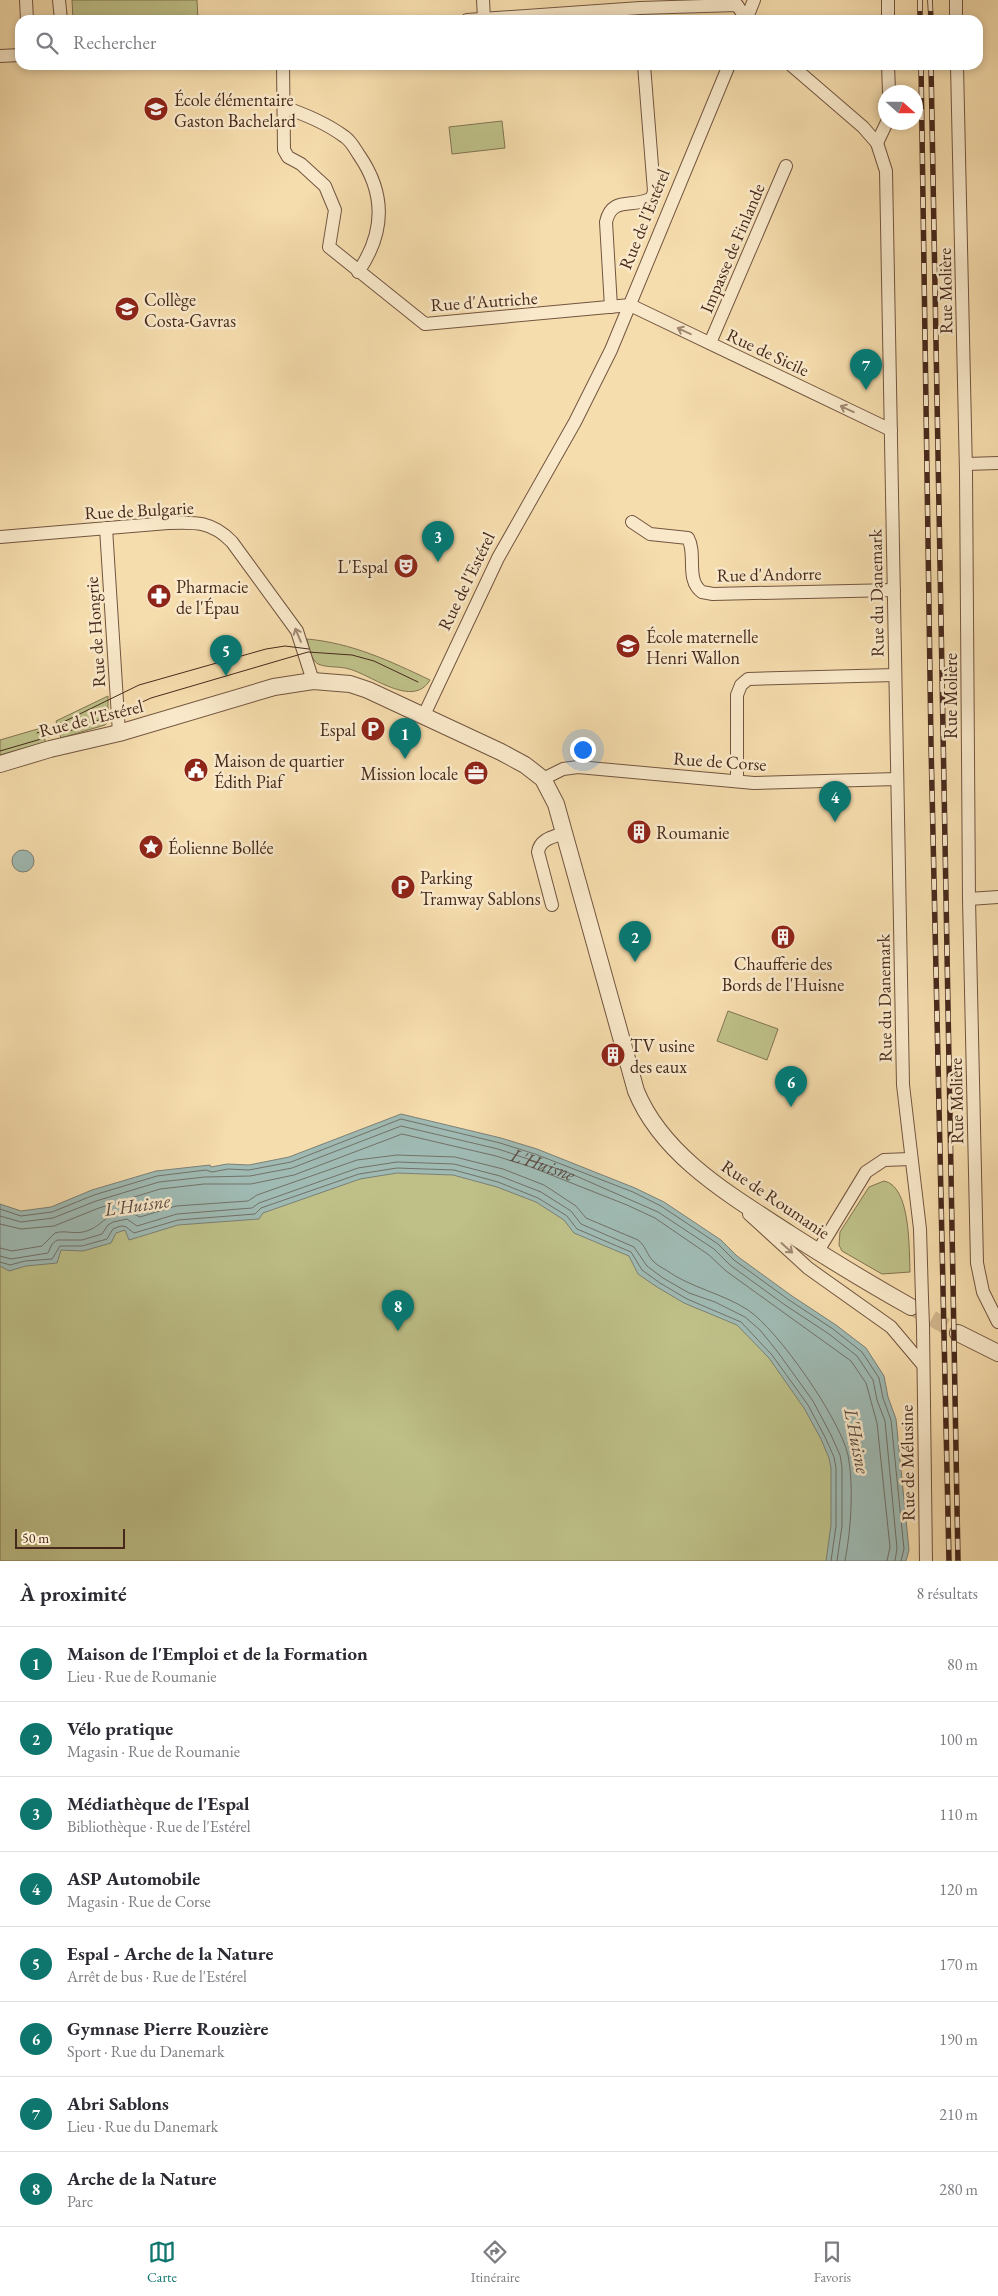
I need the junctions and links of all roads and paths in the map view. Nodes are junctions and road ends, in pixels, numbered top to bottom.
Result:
1 (26, 0) edge
2 (59, 0) edge
3 (483, 0) edge
4 (754, 0) edge
5 (888, 0) edge
6 (956, 0) edge
7 (708, 2) edge
8 (641, 14) edge
9 (27, 15) edge
10 (60, 15) edge
11 (484, 15) edge
12 (610, 15) edge
13 (744, 15) edge
14 (749, 15) edge
15 (888, 15) edge
16 (956, 15) edge
17 (15, 55) edge
18 (0, 56) edge
19 (283, 70) edge
20 (644, 70) edge
21 (727, 70) edge
22 (797, 70) edge
23 (888, 70) edge
24 (957, 70) edge
25 (889, 85) edge
26 (284, 107) junction
27 (883, 130) edge
28 (877, 143) junction
29 (786, 166) dead end
30 (358, 272) junction
31 (630, 305) junction
32 (611, 307) junction
33 (710, 344) junction
34 (891, 430) junction
35 (998, 463) edge
36 (966, 464) junction
37 (632, 522) dead end
38 (106, 528) junction
39 (0, 537) edge
40 (894, 590) junction
41 (895, 675) junction
42 (313, 681) junction
43 (424, 714) junction
44 (119, 733) junction
45 (0, 764) edge
46 (542, 779) junction
47 (897, 779) junction
48 (737, 781) junction
49 (564, 833) junction
50 (998, 897) edge
51 (969, 899) junction
52 (552, 904) dead end
53 (910, 1159) junction
54 (725, 1192) junction
55 (818, 1252) junction
56 (912, 1303) junction
57 (998, 1322) edge
58 (958, 1333) tunnel mouth
59 (998, 1353) edge
60 (924, 1365) junction
61 (926, 1561) edge

1 - 9 street
2 - 10 street
3 - 11 street
4 - 14 street
5 - 15 street
6 - 16 street
7 - 8 street
7 - 13 street
8 - 12 street
17 - 18 street
19 - 26 street, Rue d'Autriche
20 - 32 street
21 - 31 street, Rue de l'Estérel
22 - 28 street, Rue du Danemark
23 - 25 street
24 - 36 street, Rue Molière
26 - 30 street, Rue d'Autriche
26 - 30 street
27 - 28 street
28 - 34 street, Rue du Danemark
29 - 33 street, Impasse de Finlande
30 - 32 street, Rue d'Autriche
31 - 32 street, Rue d'Autriche
33 -> 31 street, Rue de Sicile
31 - 43 street, Rue de l'Estérel
34 -> 33 street, Rue de Sicile
34 - 40 street, Rue du Danemark
35 - 36 street
36 - 51 street, Rue Molière
37 - 40 street, Rue d'Andorre
38 - 39 street, Rue de Bulgarie
42 -> 38 street, Rue de Bulgarie
38 - 44 street, Rue de Hongrie
40 - 41 street, Rue du Danemark
41 - 47 street, Rue du Danemark
41 - 48 street
42 - 43 street, Rue de l'Estérel
42 - 44 street, Rue de l'Estérel
43 - 46 street, Rue de Roumanie
44 - 45 street, Rue de l'Estérel
46 - 48 street, Rue de Corse
46 - 49 street, Rue de Roumanie
47 - 48 street, Rue de Corse
47 - 53 street, Rue du Danemark
49 - 52 street
49 - 54 street, Rue de Roumanie
50 - 51 street
51 - 57 street, Rue Molière
53 - 55 street
53 - 56 street, Rue du Danemark
54 - 55 street, Rue de Roumanie
54 -> 60 street
55 - 56 street, Rue de Roumanie
56 - 60 street, Rue du Danemark, bridge
58 - 59 street
60 - 61 street, Rue de Mélusine

